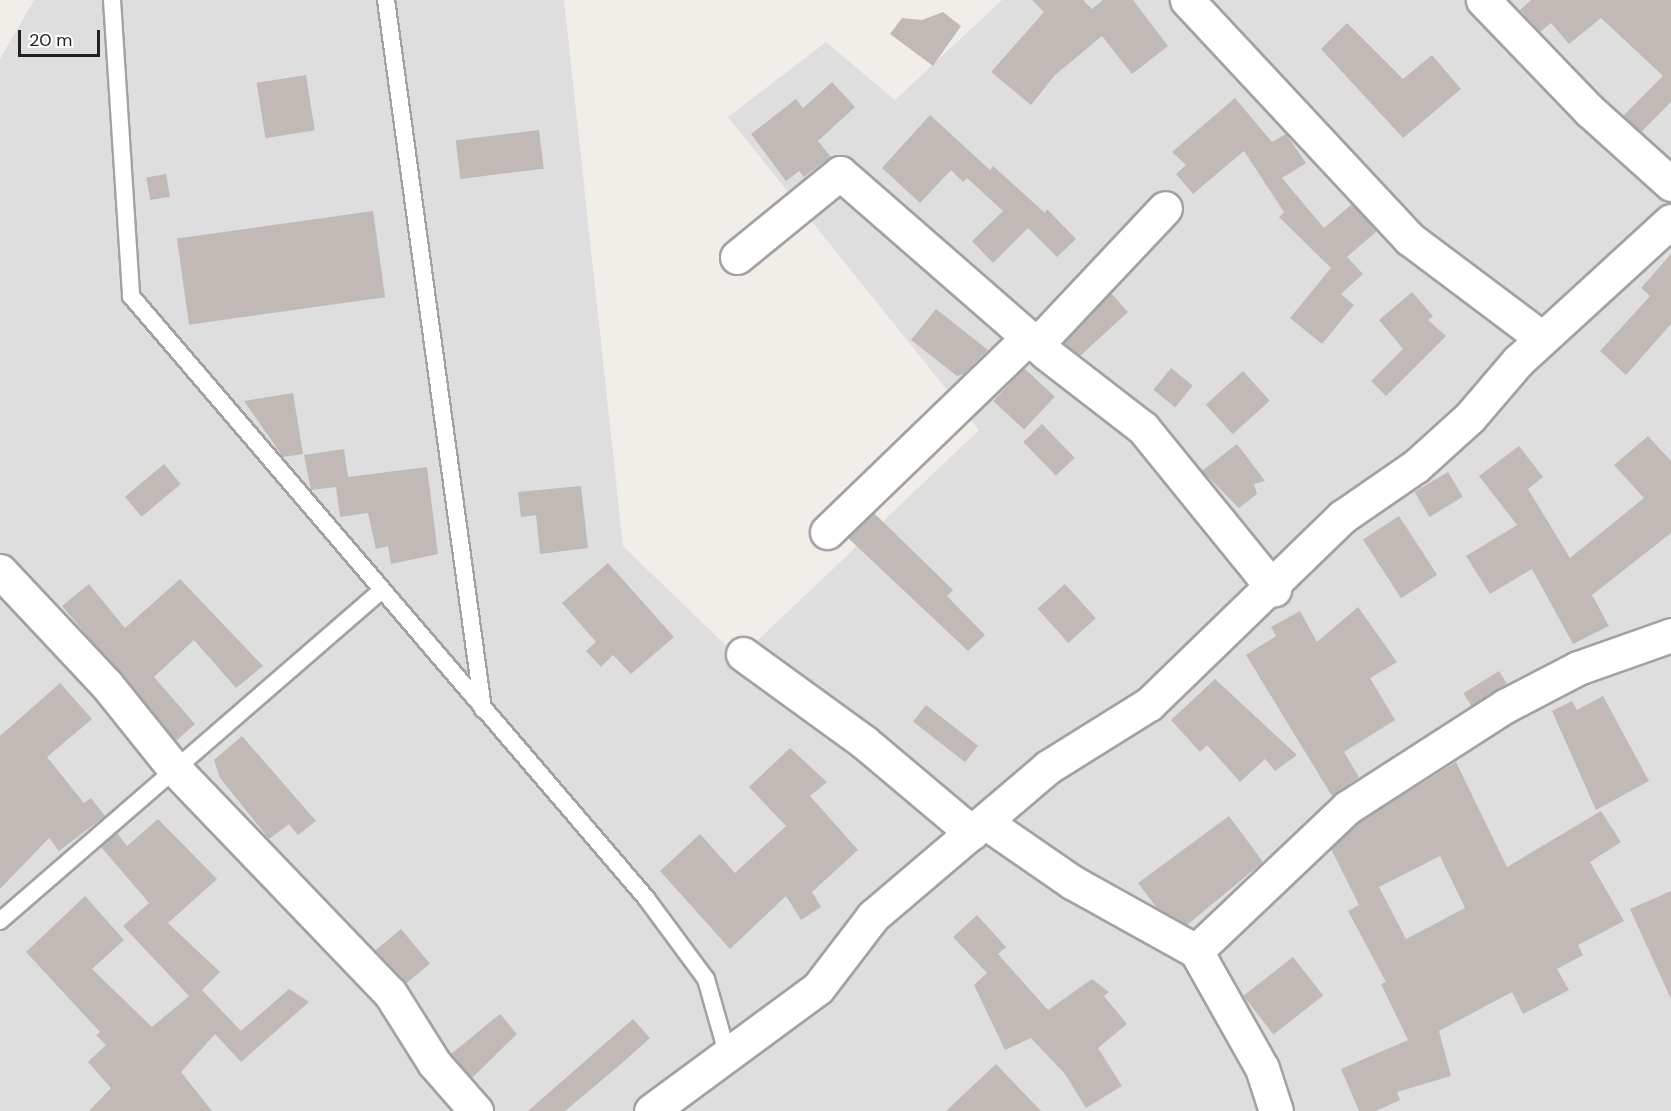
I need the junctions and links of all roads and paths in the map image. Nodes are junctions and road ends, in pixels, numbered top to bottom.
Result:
1 (112, 0) edge
2 (386, 0) edge
3 (1187, 0) edge
4 (1483, 0) edge
5 (1671, 184) edge
6 (1165, 208) dead end
7 (1671, 221) edge
8 (737, 257) dead end
9 (1542, 338) junction
10 (1032, 341) junction
11 (827, 531) dead end
12 (0, 571) edge
13 (1274, 589) junction
14 (382, 590) junction
15 (1671, 635) edge
16 (744, 654) dead end
17 (483, 708) junction
18 (173, 767) junction
19 (979, 827) junction
20 (0, 921) edge
21 (1196, 951) junction
22 (728, 1056) junction
23 (476, 1111) edge
24 (651, 1111) edge
25 (1276, 1111) edge

1 - 14 lane
2 - 17 lane
3 - 9 street
4 - 5 street
6 - 10 street
7 - 9 street
8 - 10 street
9 - 13 street
10 - 11 street
10 - 13 street
12 - 18 street
13 - 19 street
14 - 17 lane
14 - 18 lane
15 - 21 street
16 - 19 street
17 - 22 lane
18 - 20 lane
18 - 23 street
19 - 21 street
19 - 22 street
21 - 25 street
22 - 24 street

